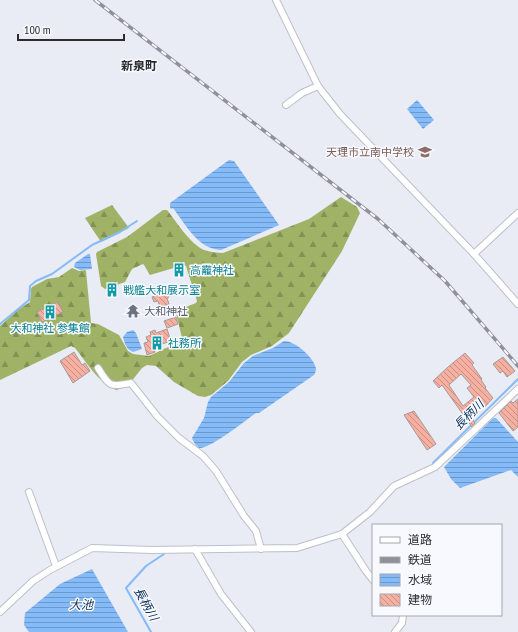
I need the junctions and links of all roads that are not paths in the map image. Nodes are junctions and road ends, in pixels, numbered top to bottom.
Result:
1 (276, 0) edge
2 (318, 86) junction
3 (286, 104) dead end
4 (518, 213) edge
5 (474, 254) junction
6 (518, 304) edge
7 (98, 368) dead end
8 (518, 389) edge
9 (29, 492) dead end
10 (342, 534) junction
11 (195, 549) junction
12 (261, 549) junction
13 (56, 566) junction
14 (372, 579) edge
15 (0, 612) edge
16 (403, 616) edge
17 (251, 632) edge
18 (395, 632) edge

1 - 2 street
2 - 3 street
2 - 5 street
4 - 5 street
5 - 6 street
7 - 12 street
8 - 10 street
9 - 13 street
10 - 12 street
10 - 14 street
11 - 12 street
11 - 13 street
11 - 17 street
13 - 15 street
16 - 18 street

